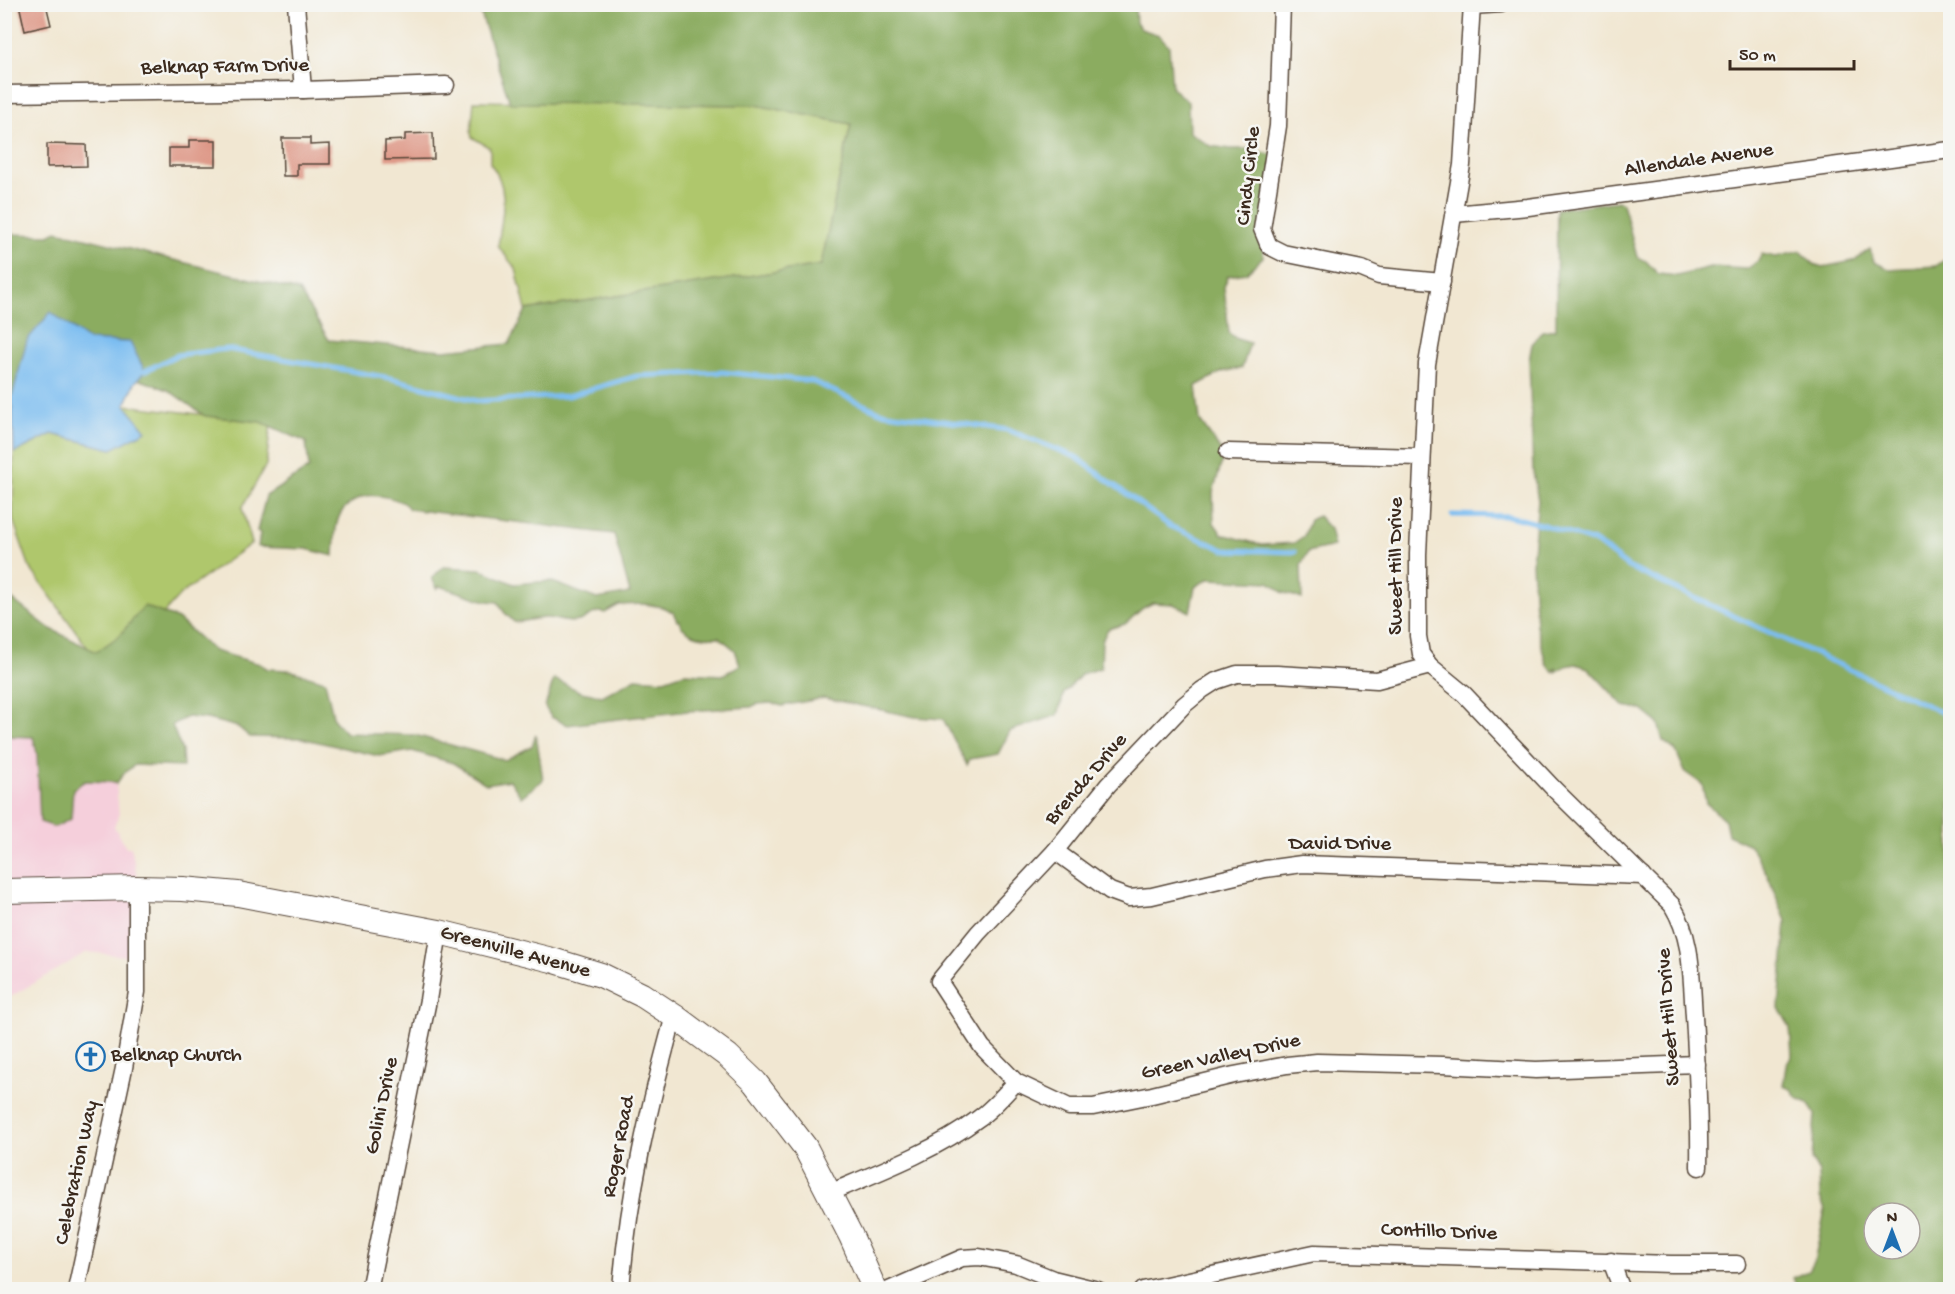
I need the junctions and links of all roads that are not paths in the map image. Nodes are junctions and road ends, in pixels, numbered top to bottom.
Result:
1 (296, 4) edge
2 (1282, 4) edge
3 (1501, 4) edge
4 (1472, 5) edge
5 (446, 86) dead end
6 (303, 90) junction
7 (4, 94) edge
8 (1950, 150) edge
9 (1454, 214) junction
10 (1442, 282) junction
11 (1228, 452) dead end
12 (1421, 457) junction
13 (1430, 666) junction
14 (1055, 851) junction
15 (1643, 876) junction
16 (137, 888) junction
17 (4, 891) edge
18 (439, 932) junction
19 (674, 1016) junction
20 (1697, 1064) junction
21 (1016, 1083) junction
22 (1700, 1167) dead end
23 (829, 1193) junction
24 (1611, 1261) junction
25 (1737, 1264) dead end
26 (1186, 1285) edge
27 (76, 1290) edge
28 (369, 1290) edge
29 (621, 1290) edge
30 (875, 1290) edge
31 (889, 1290) edge
32 (1098, 1290) edge
33 (1143, 1290) edge
34 (1622, 1290) edge

1 - 6 street
2 - 10 street, Cindy Circle
3 - 4 street
4 - 9 street, Sweet Hill Drive
5 - 6 street, Belknap Farm Drive
6 - 7 street, Belknap Farm Drive
8 - 9 street, Allendale Avenue
9 - 10 street, Sweet Hill Drive
10 - 12 street, Sweet Hill Drive
11 - 12 street
12 - 13 street, Sweet Hill Drive
13 - 14 street, Brenda Drive
13 - 15 street, Sweet Hill Drive
14 - 15 street, David Drive
14 - 21 street, Brenda Drive
15 - 20 street, Sweet Hill Drive
16 - 17 street, Greenville Avenue
16 - 18 street, Greenville Avenue
16 - 27 street, Celebration Way
18 - 19 street, Greenville Avenue
18 - 28 street, Golini Drive
19 - 23 street, Greenville Avenue
19 - 29 street, Roger Road
20 - 21 street, Green Valley Drive
20 - 22 street, Sweet Hill Drive
21 - 23 street
23 - 30 street, Greenville Avenue
24 - 25 street, Contillo Drive
24 - 26 street, Contillo Drive
24 - 34 street
26 - 33 street, Contillo Drive
31 - 32 street

